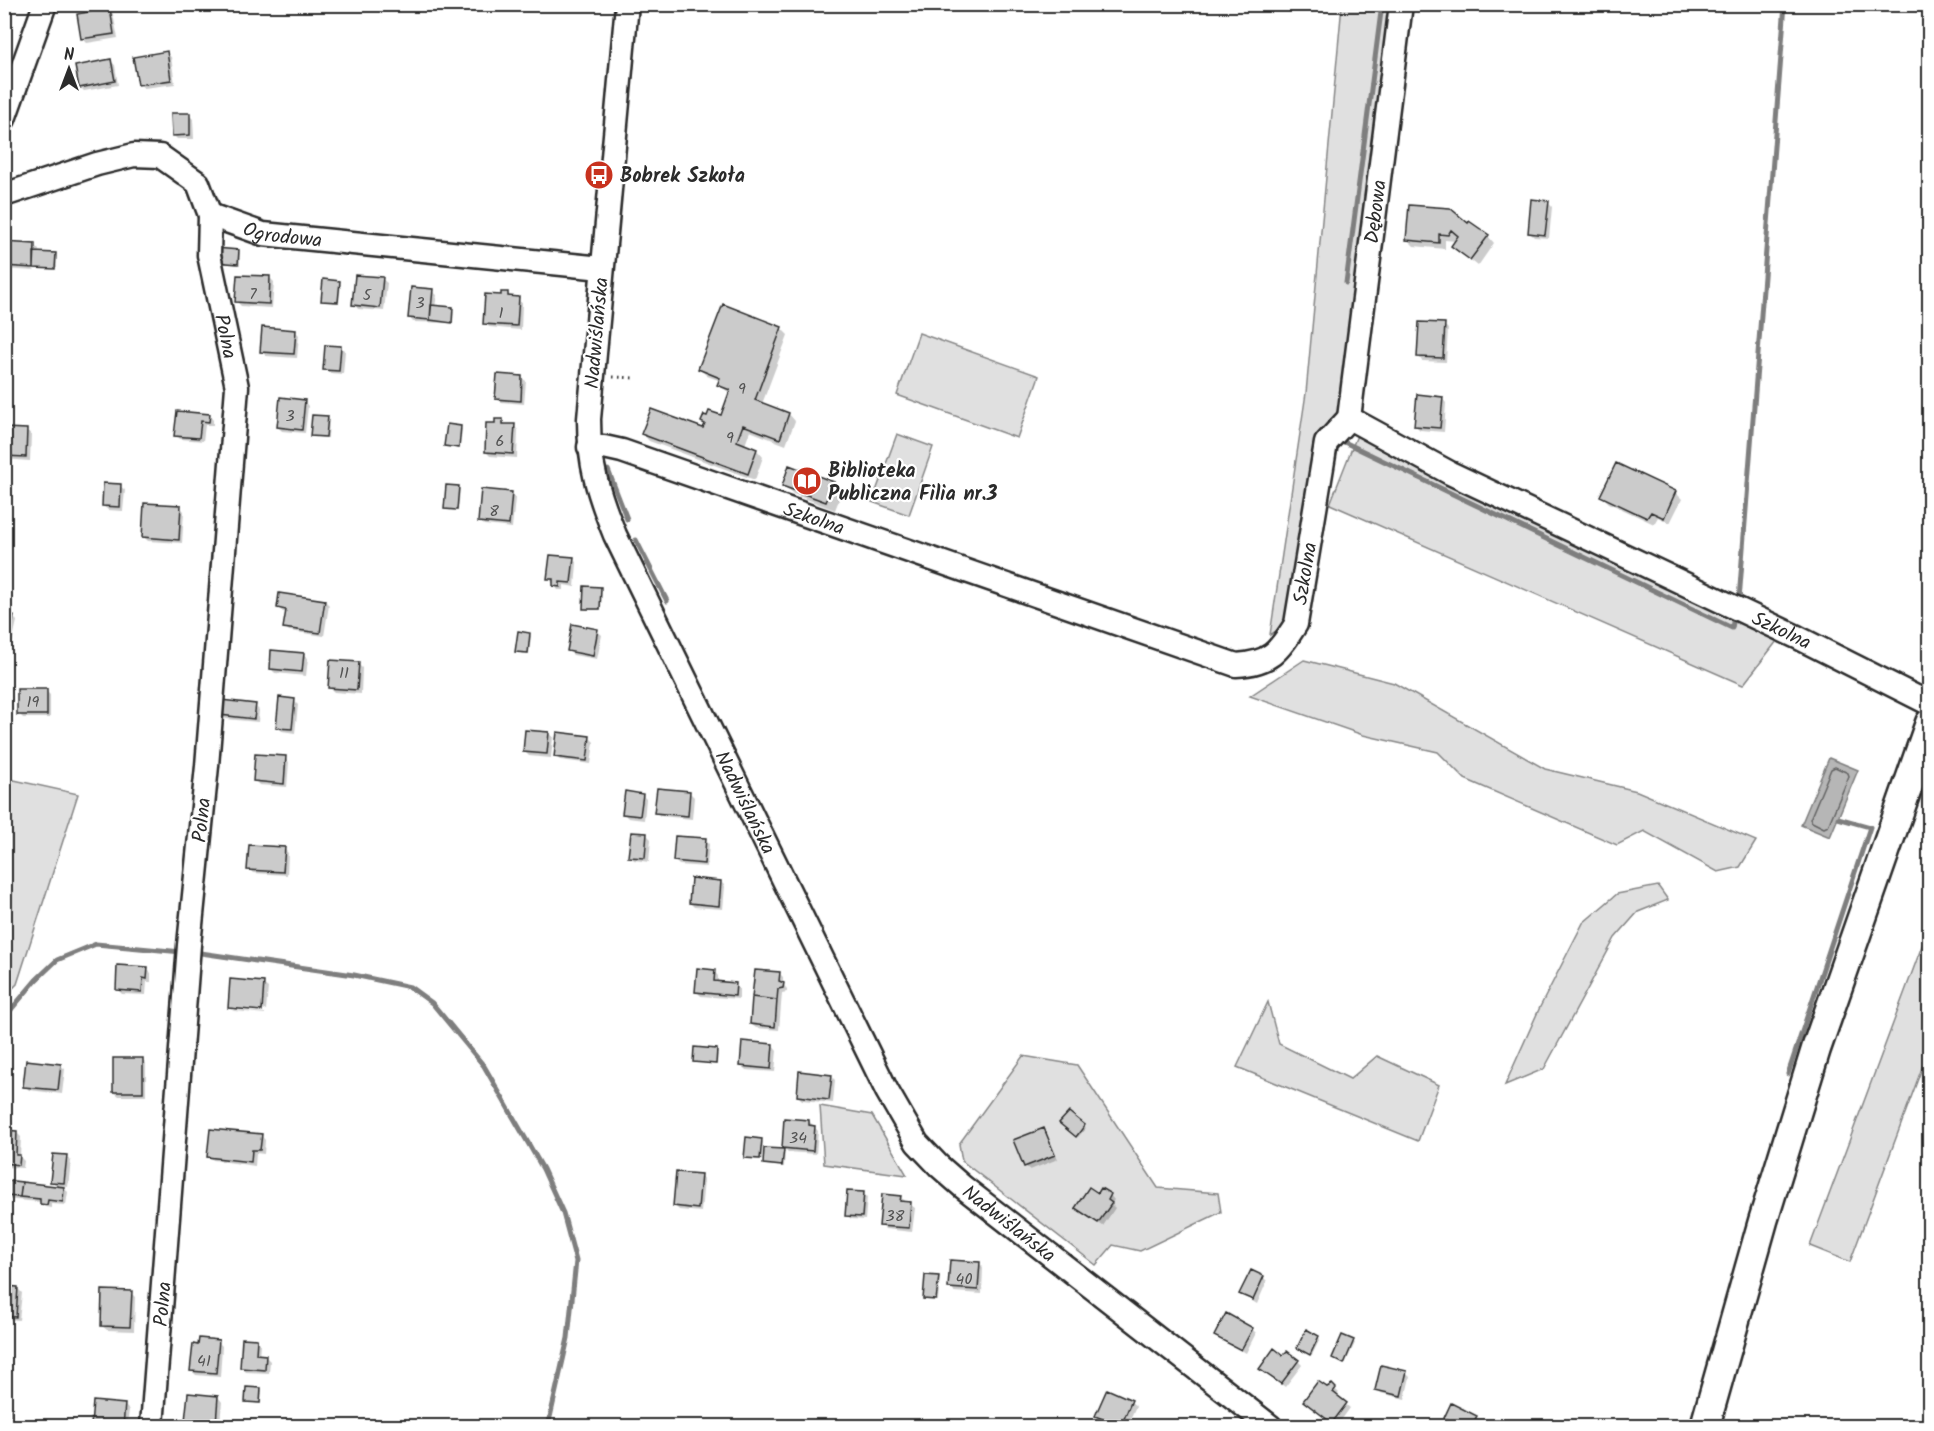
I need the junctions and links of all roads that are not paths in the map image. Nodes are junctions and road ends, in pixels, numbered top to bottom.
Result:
1 (45, 4) edge
2 (627, 4) edge
3 (1401, 4) edge
4 (4, 119) edge
5 (4, 195) edge
6 (210, 215) junction
7 (602, 268) junction
8 (1349, 418) junction
9 (589, 447) junction
10 (1929, 704) edge
11 (1929, 723) edge
12 (152, 1426) edge
13 (1270, 1426) edge
14 (1705, 1426) edge

1 - 4 street
2 - 7 street, Nadwiślańska
3 - 8 street, Dębowa
5 - 6 street
6 - 7 street, Ogrodowa
6 - 12 street, Polna
7 - 9 street, Nadwiślańska
8 - 9 street, Szkolna
8 - 10 street, Szkolna
9 - 13 street, Nadwiślańska
11 - 14 main road

